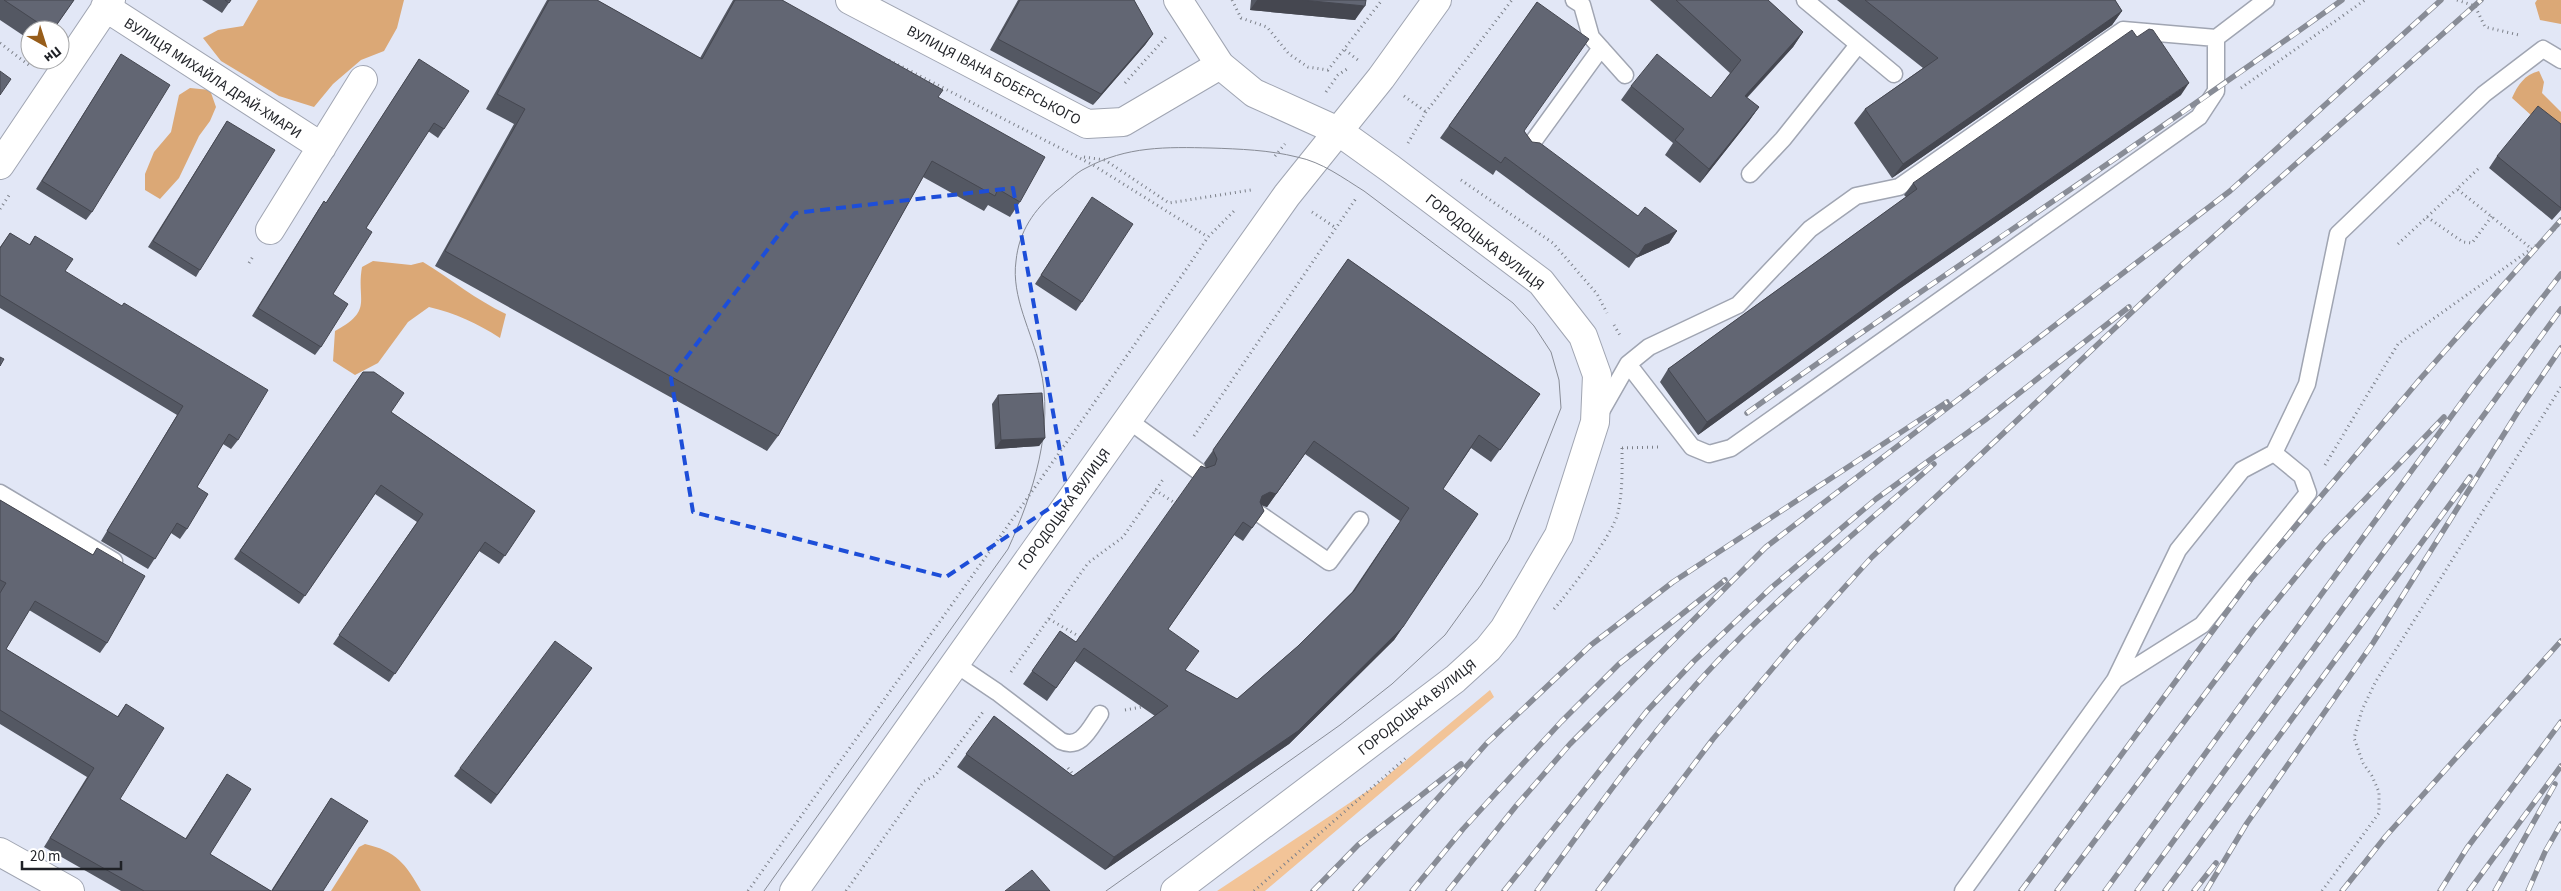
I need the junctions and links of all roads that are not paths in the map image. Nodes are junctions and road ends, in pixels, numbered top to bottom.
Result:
1 (850, 0) edge
2 (1178, 0) edge
3 (1437, 0) edge
4 (1574, 0) edge
5 (1805, 0) edge
6 (2266, 0) edge
7 (108, 4) edge
8 (2216, 38) junction
9 (1858, 44) junction
10 (1601, 48) junction
11 (2561, 60) edge
12 (1220, 65) junction
13 (1894, 74) dead end
14 (1625, 75) dead end
15 (363, 80) dead end
16 (1338, 131) junction
17 (1530, 146) edge
18 (322, 147) junction
19 (0, 165) edge
20 (1750, 174) dead end
21 (270, 230) dead end
22 (1628, 364) junction
23 (1128, 420) junction
24 (1595, 422) junction
25 (2274, 453) junction
26 (1198, 472) edge
27 (0, 493) edge
28 (1261, 515) edge
29 (1360, 520) dead end
30 (126, 567) edge
31 (954, 663) junction
32 (2114, 680) junction
33 (1100, 714) dead end
34 (0, 852) edge
35 (70, 891) edge
36 (794, 891) edge
37 (1175, 891) edge
38 (1963, 891) edge

1 - 12 main road, ВУЛИЦЯ ІВАНА БОБЕРСЬКОГО
2 - 12 main road
3 - 16 main road, ГОРОДОЦЬКА ВУЛИЦЯ
4 - 10 lane
5 - 9 lane
6 - 8 lane
7 - 18 main road, ВУЛИЦЯ МИХАЙЛА ДРАЙ-ХМАРИ
7 - 19 main road
8 - 22 lane
8 - 22 lane
9 - 13 lane
9 - 20 lane
10 - 14 lane
10 - 17 lane
11 - 25 lane
12 - 16 main road
15 - 18 main road
16 - 23 main road, ГОРОДОЦЬКА ВУЛИЦЯ
16 - 24 main road, ГОРОДОЦЬКА ВУЛИЦЯ
18 - 21 main road
22 - 24 lane
23 - 26 lane
23 - 31 main road, ГОРОДОЦЬКА ВУЛИЦЯ
24 - 37 main road, ГОРОДОЦЬКА ВУЛИЦЯ
25 - 32 lane
25 - 32 lane
27 - 30 lane
28 - 29 lane
31 - 33 lane
31 - 36 main road, ГОРОДОЦЬКА ВУЛИЦЯ
32 - 38 lane
34 - 35 main road

